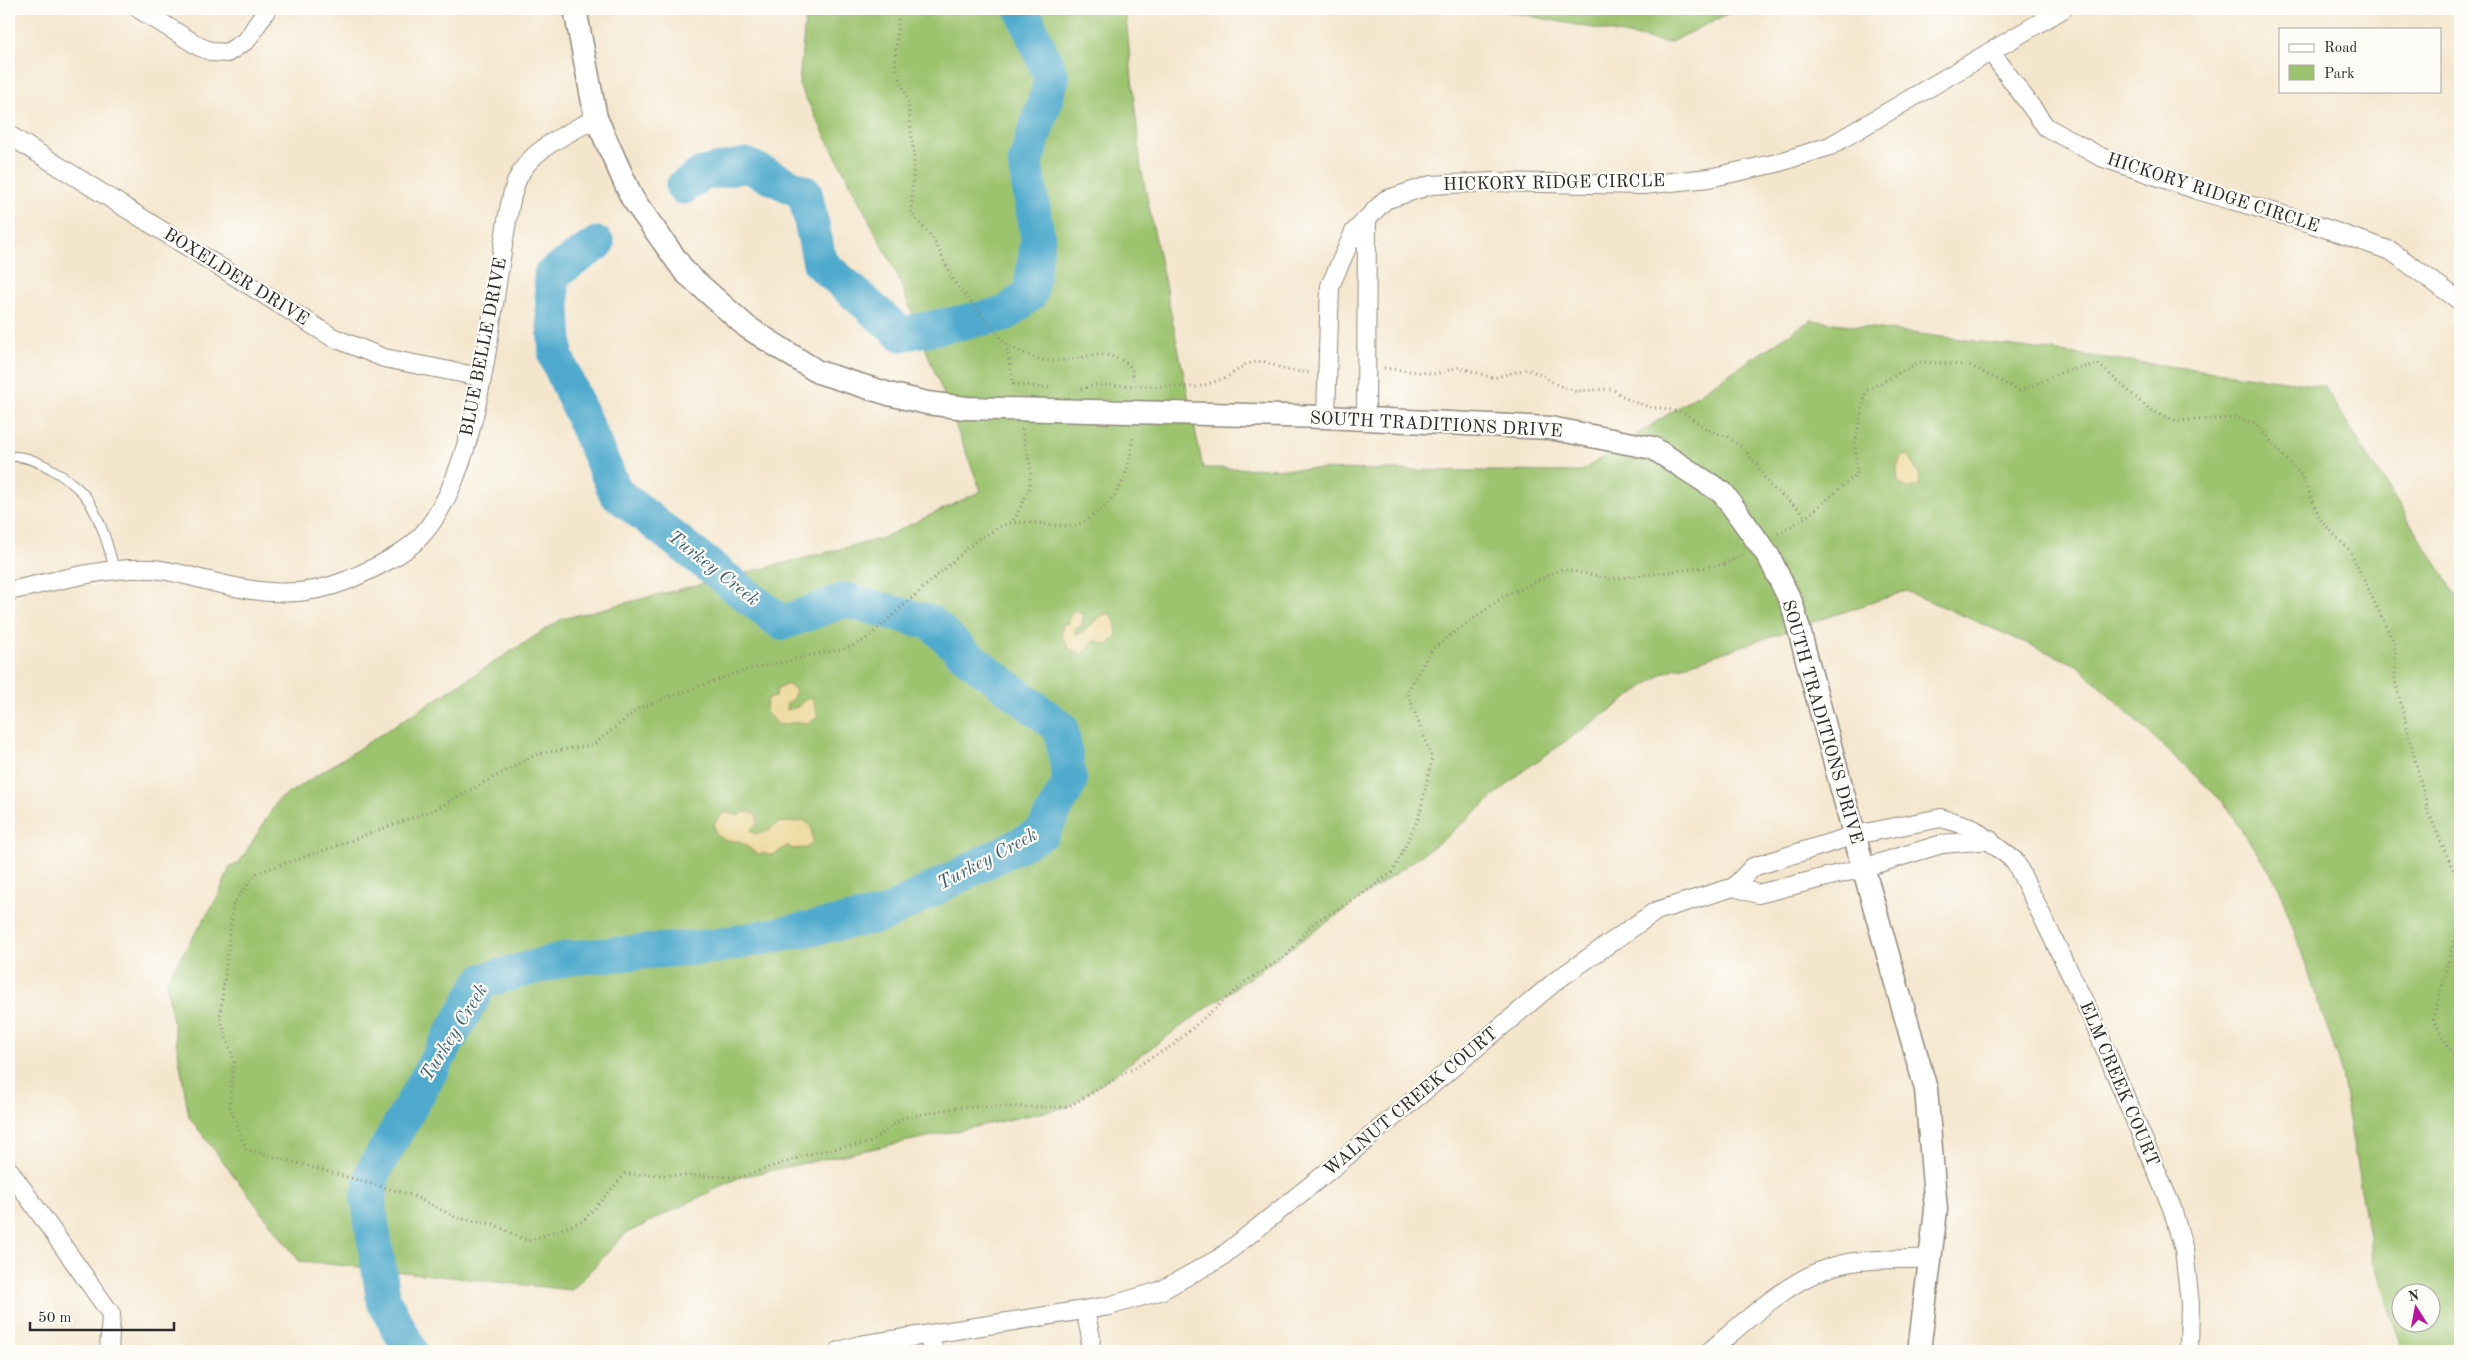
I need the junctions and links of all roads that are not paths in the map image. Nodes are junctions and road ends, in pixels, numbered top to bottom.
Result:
1 (139, 9) edge
2 (267, 9) edge
3 (575, 9) edge
4 (2063, 9) edge
5 (1991, 52) junction
6 (596, 118) junction
7 (9, 135) edge
8 (1367, 219) junction
9 (2460, 301) edge
10 (481, 377) junction
11 (1326, 417) junction
12 (1366, 419) junction
13 (9, 457) edge
14 (114, 568) junction
15 (9, 591) edge
16 (1855, 835) junction
17 (1990, 840) junction
18 (1863, 868) junction
19 (1734, 887) junction
20 (9, 1170) edge
21 (1931, 1258) junction
22 (1085, 1310) junction
23 (926, 1335) junction
24 (109, 1351) edge
25 (839, 1351) edge
26 (935, 1351) edge
27 (1089, 1351) edge
28 (1710, 1351) edge
29 (1919, 1351) edge
30 (2189, 1351) edge

1 - 2 street
3 - 6 street, SOUTH TRADITIONS DRIVE
4 - 5 street, HICKORY RIDGE CIRCLE
5 - 8 street, HICKORY RIDGE CIRCLE
5 - 9 street, HICKORY RIDGE CIRCLE
6 - 10 street, BLUE BELLE DRIVE
6 - 11 street, SOUTH TRADITIONS DRIVE
7 - 10 street, BOXELDER DRIVE
8 - 11 street, HICKORY RIDGE CIRCLE
8 - 12 street
10 - 14 street, BLUE BELLE DRIVE
11 - 12 street, SOUTH TRADITIONS DRIVE
12 - 16 street, SOUTH TRADITIONS DRIVE
13 - 14 lane
14 - 15 street, BLUE BELLE DRIVE
16 - 17 street, ELM CREEK COURT
16 - 18 street, SOUTH TRADITIONS DRIVE
16 - 19 street, WALNUT CREEK COURT
17 - 18 street
17 - 30 street, ELM CREEK COURT
18 - 19 street
18 - 21 street, SOUTH TRADITIONS DRIVE
19 - 22 street, WALNUT CREEK COURT
20 - 24 street
21 - 28 street
21 - 29 street, SOUTH TRADITIONS DRIVE
22 - 23 street, WALNUT CREEK COURT
22 - 27 street
23 - 25 street, WALNUT CREEK COURT
23 - 26 street

